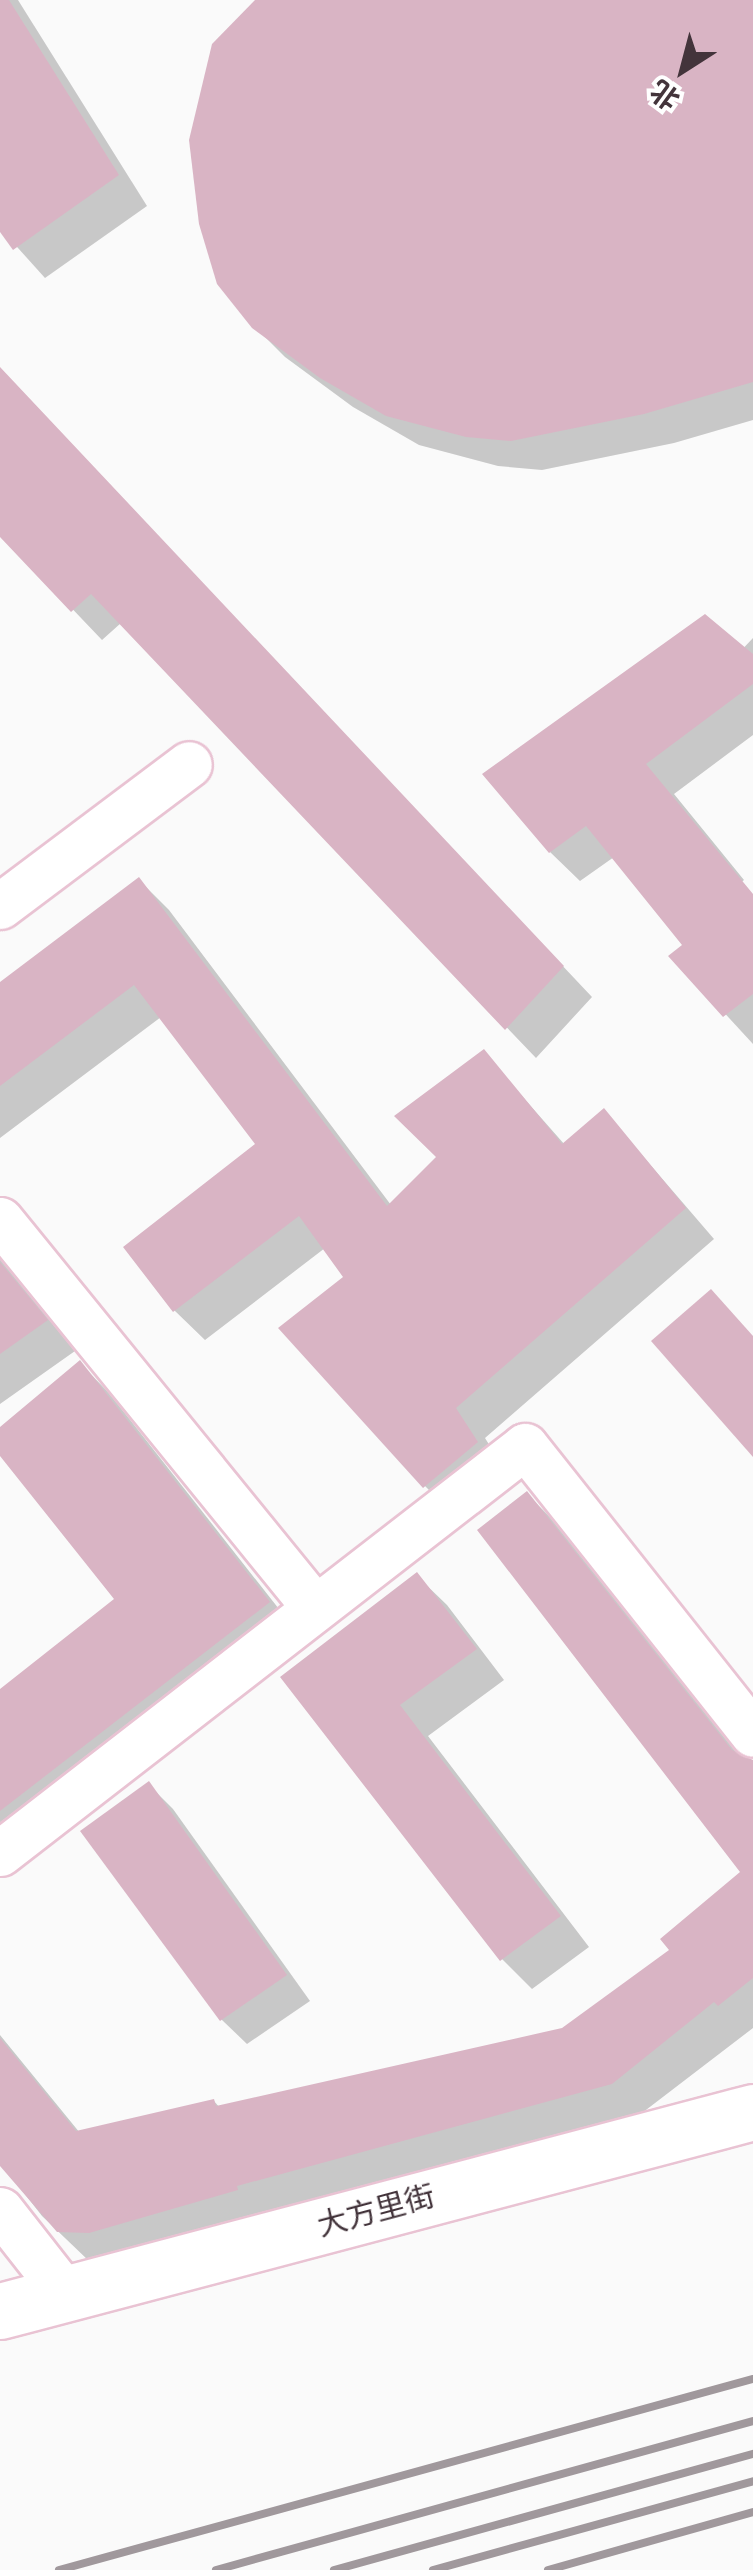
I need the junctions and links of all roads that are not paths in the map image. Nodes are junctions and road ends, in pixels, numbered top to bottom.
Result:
1 (189, 764) dead end
2 (0, 906) edge
3 (0, 1220) edge
4 (314, 1607) junction
5 (753, 1734) edge
6 (0, 1853) edge
7 (753, 2112) edge
8 (753, 2146) edge
9 (0, 2210) edge
10 (0, 2292) edge
11 (65, 2293) junction
12 (0, 2311) edge
13 (0, 2338) edge

1 - 2 street
3 - 4 street
4 - 5 street
4 - 6 street
7 - 11 main road, 大方里街
8 - 13 main road, 大方里街
9 - 11 street
10 - 11 main road
11 - 12 main road, 大方里街

